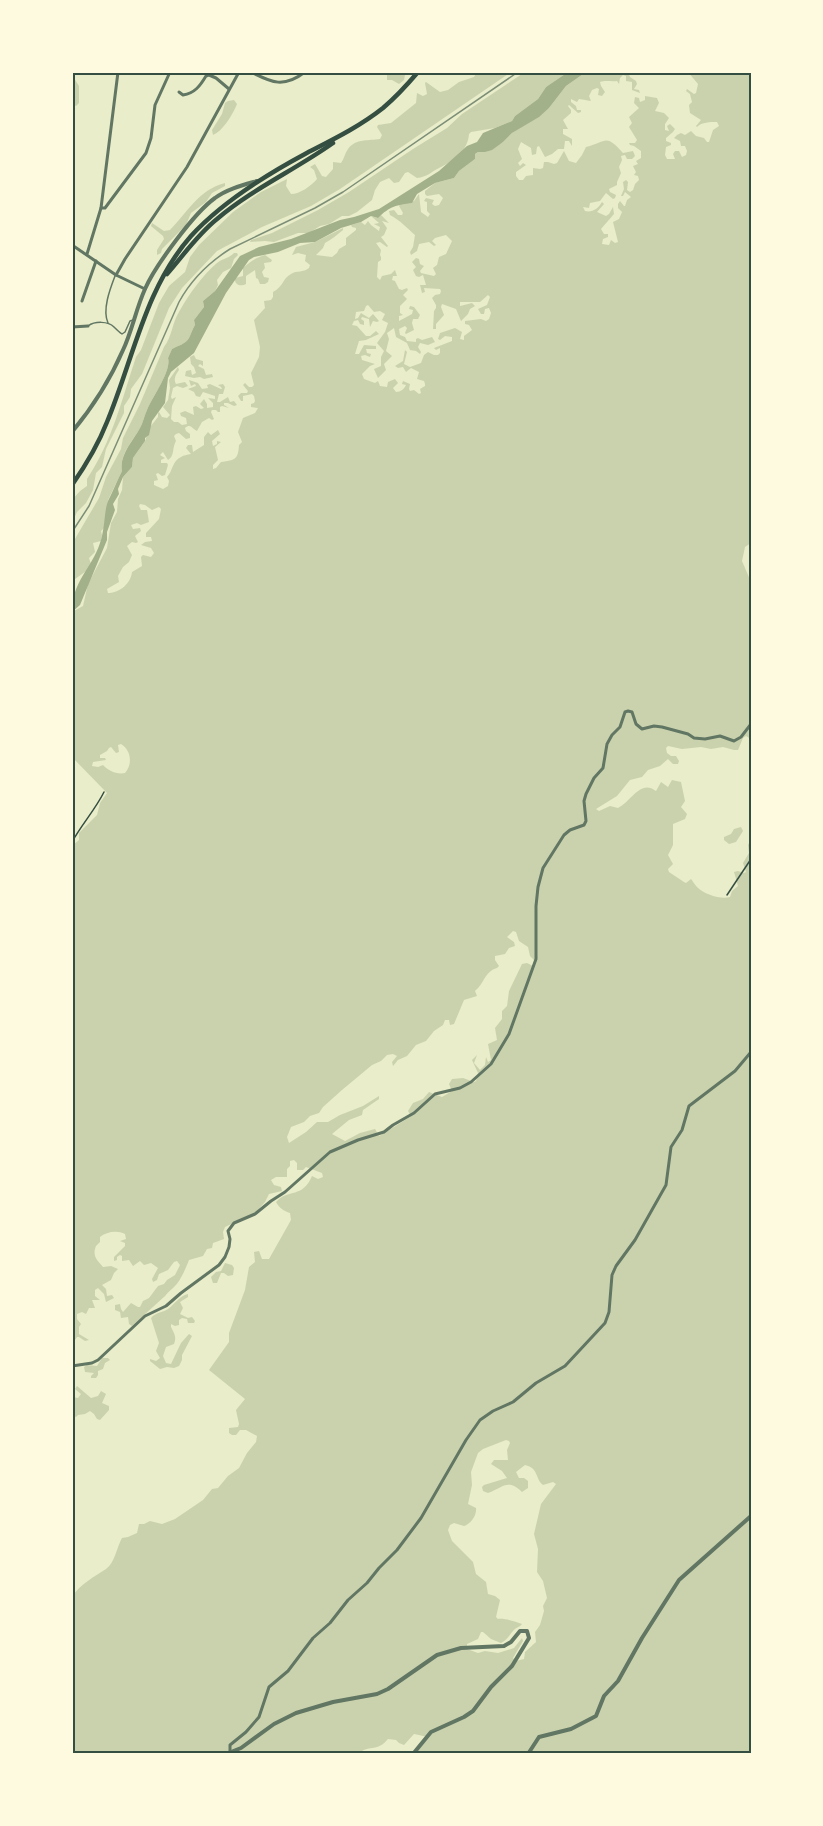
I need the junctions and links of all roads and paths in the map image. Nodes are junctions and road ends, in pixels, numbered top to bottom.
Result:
1 (118, 72) edge
2 (170, 72) edge
3 (239, 72) edge
4 (250, 72) edge
5 (305, 72) edge
6 (418, 72) edge
7 (229, 89) junction
8 (179, 92) dead end
9 (348, 132) junction
10 (262, 180) junction
11 (226, 192) junction
12 (239, 194) junction
13 (101, 208) junction
14 (72, 245) edge
15 (87, 254) junction
16 (96, 261) junction
17 (116, 275) junction
18 (163, 278) junction
19 (145, 289) junction
20 (82, 301) dead end
21 (134, 320) junction
22 (108, 323) junction
23 (88, 326) joint
24 (72, 327) edge
25 (72, 432) edge
26 (72, 485) edge
27 (751, 724) edge
28 (104, 792) dead end
29 (72, 842) edge
30 (751, 859) edge
31 (727, 895) dead end
32 (751, 1052) edge
33 (72, 1366) edge
34 (751, 1516) edge
35 (228, 1753) edge
36 (413, 1754) edge
37 (528, 1754) edge

1 - 13 street
2 - 13 street
3 - 7 street
4 - 5 street
6 - 9 main road
7 - 8 street
7 - 17 street
9 - 10 main road
9 - 18 main road
10 - 11 street
10 - 12 main road
11 - 12 street
11 - 19 street
12 - 18 main road
13 - 15 street
14 - 15 street
15 - 16 street
16 - 17 street
16 - 20 street
17 - 19 street
17 - 22 lane
18 - 26 main road
19 - 21 street
21 - 22 lane
21 - 25 street
22 - 23 lane
23 - 24 street
27 - 33 street
28 - 29 path
30 - 31 path
32 - 35 street
34 - 37 street
35 - 36 street

